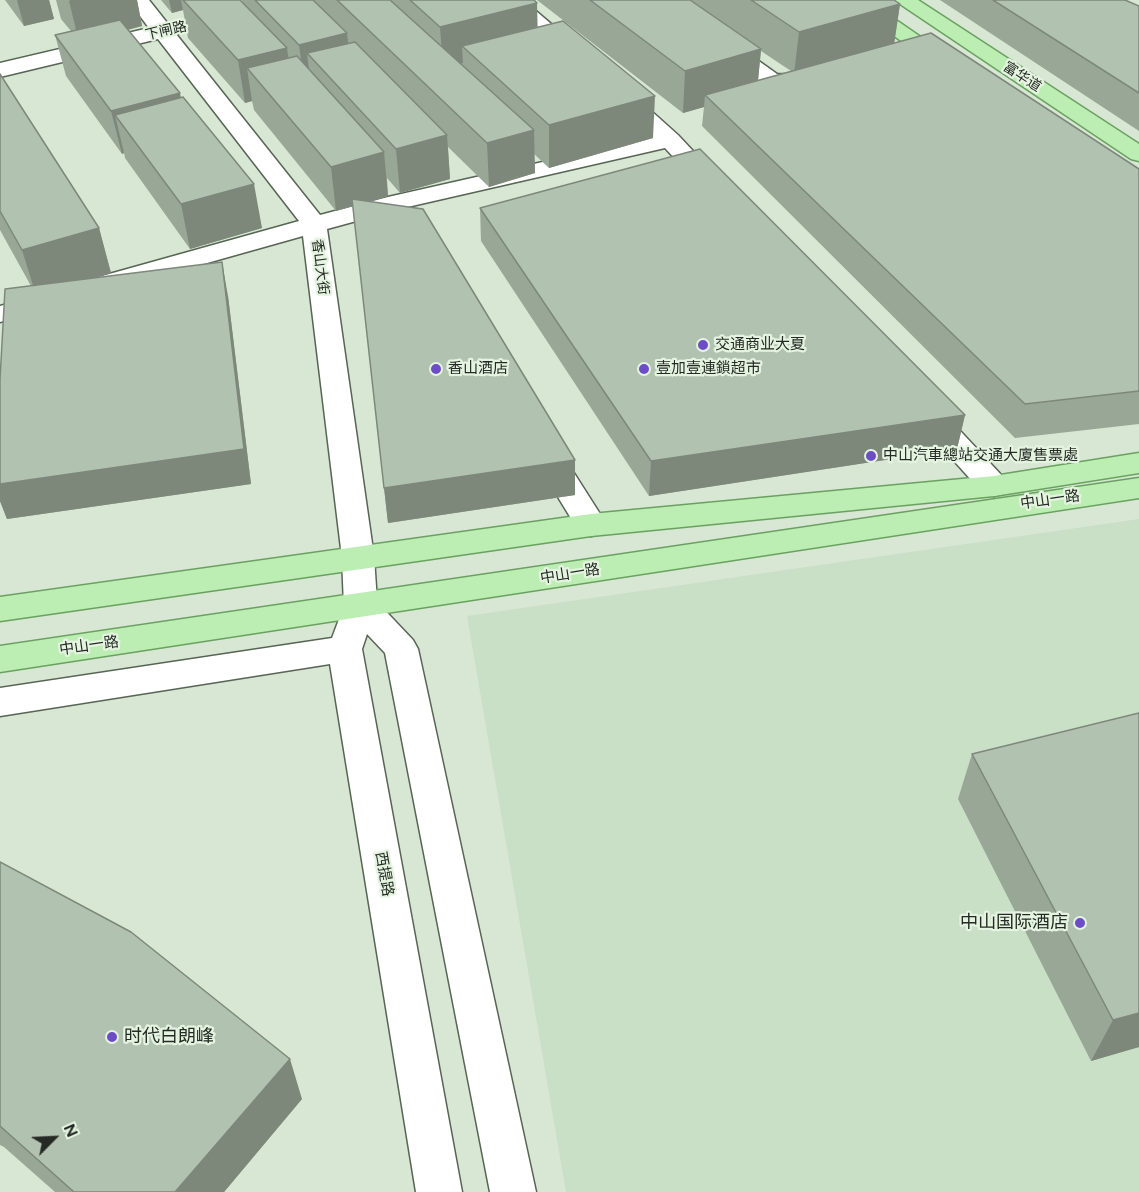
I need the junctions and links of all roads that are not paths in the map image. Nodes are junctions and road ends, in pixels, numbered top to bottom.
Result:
1 (138, 0) edge
2 (511, 0) edge
3 (660, 0) edge
4 (853, 0) edge
5 (904, 0) edge
6 (196, 24) edge
7 (163, 32) junction
8 (927, 49) junction
9 (905, 55) edge
10 (0, 70) edge
11 (965, 75) edge
12 (828, 77) edge
13 (670, 140) junction
14 (1139, 154) edge
15 (727, 200) edge
16 (388, 204) junction
17 (314, 224) junction
18 (426, 264) edge
19 (0, 314) edge
20 (914, 400) edge
21 (534, 434) edge
22 (1139, 462) edge
23 (994, 486) junction
24 (1139, 488) edge
25 (591, 525) junction
26 (358, 557) junction
27 (361, 606) junction
28 (0, 609) edge
29 (345, 650) junction
30 (0, 659) edge
31 (0, 702) edge
32 (439, 1192) edge
33 (513, 1192) edge

1 - 7 street, 香山大街
2 - 13 street
3 - 12 street
4 - 8 main road
5 - 14 main road, 富华道
6 - 7 street, 下闸路
7 - 10 street, 下闸路
7 - 17 street, 香山大街
8 - 9 street
8 - 11 main road
13 - 15 street
13 - 16 street
16 - 17 street
16 - 18 street
17 - 19 street
17 - 26 street, 香山大街
20 - 23 street
21 - 25 street
22 - 23 main road, 中山一路
23 - 25 main road, 中山一路
24 - 27 main road, 中山一路
25 - 26 main road, 中山一路
26 - 27 street, 西提路
26 - 28 main road, 中山一路
27 - 29 street, 西提路
27 - 30 main road, 中山一路
27 - 33 street
29 - 31 street
29 - 32 street, 西提路

